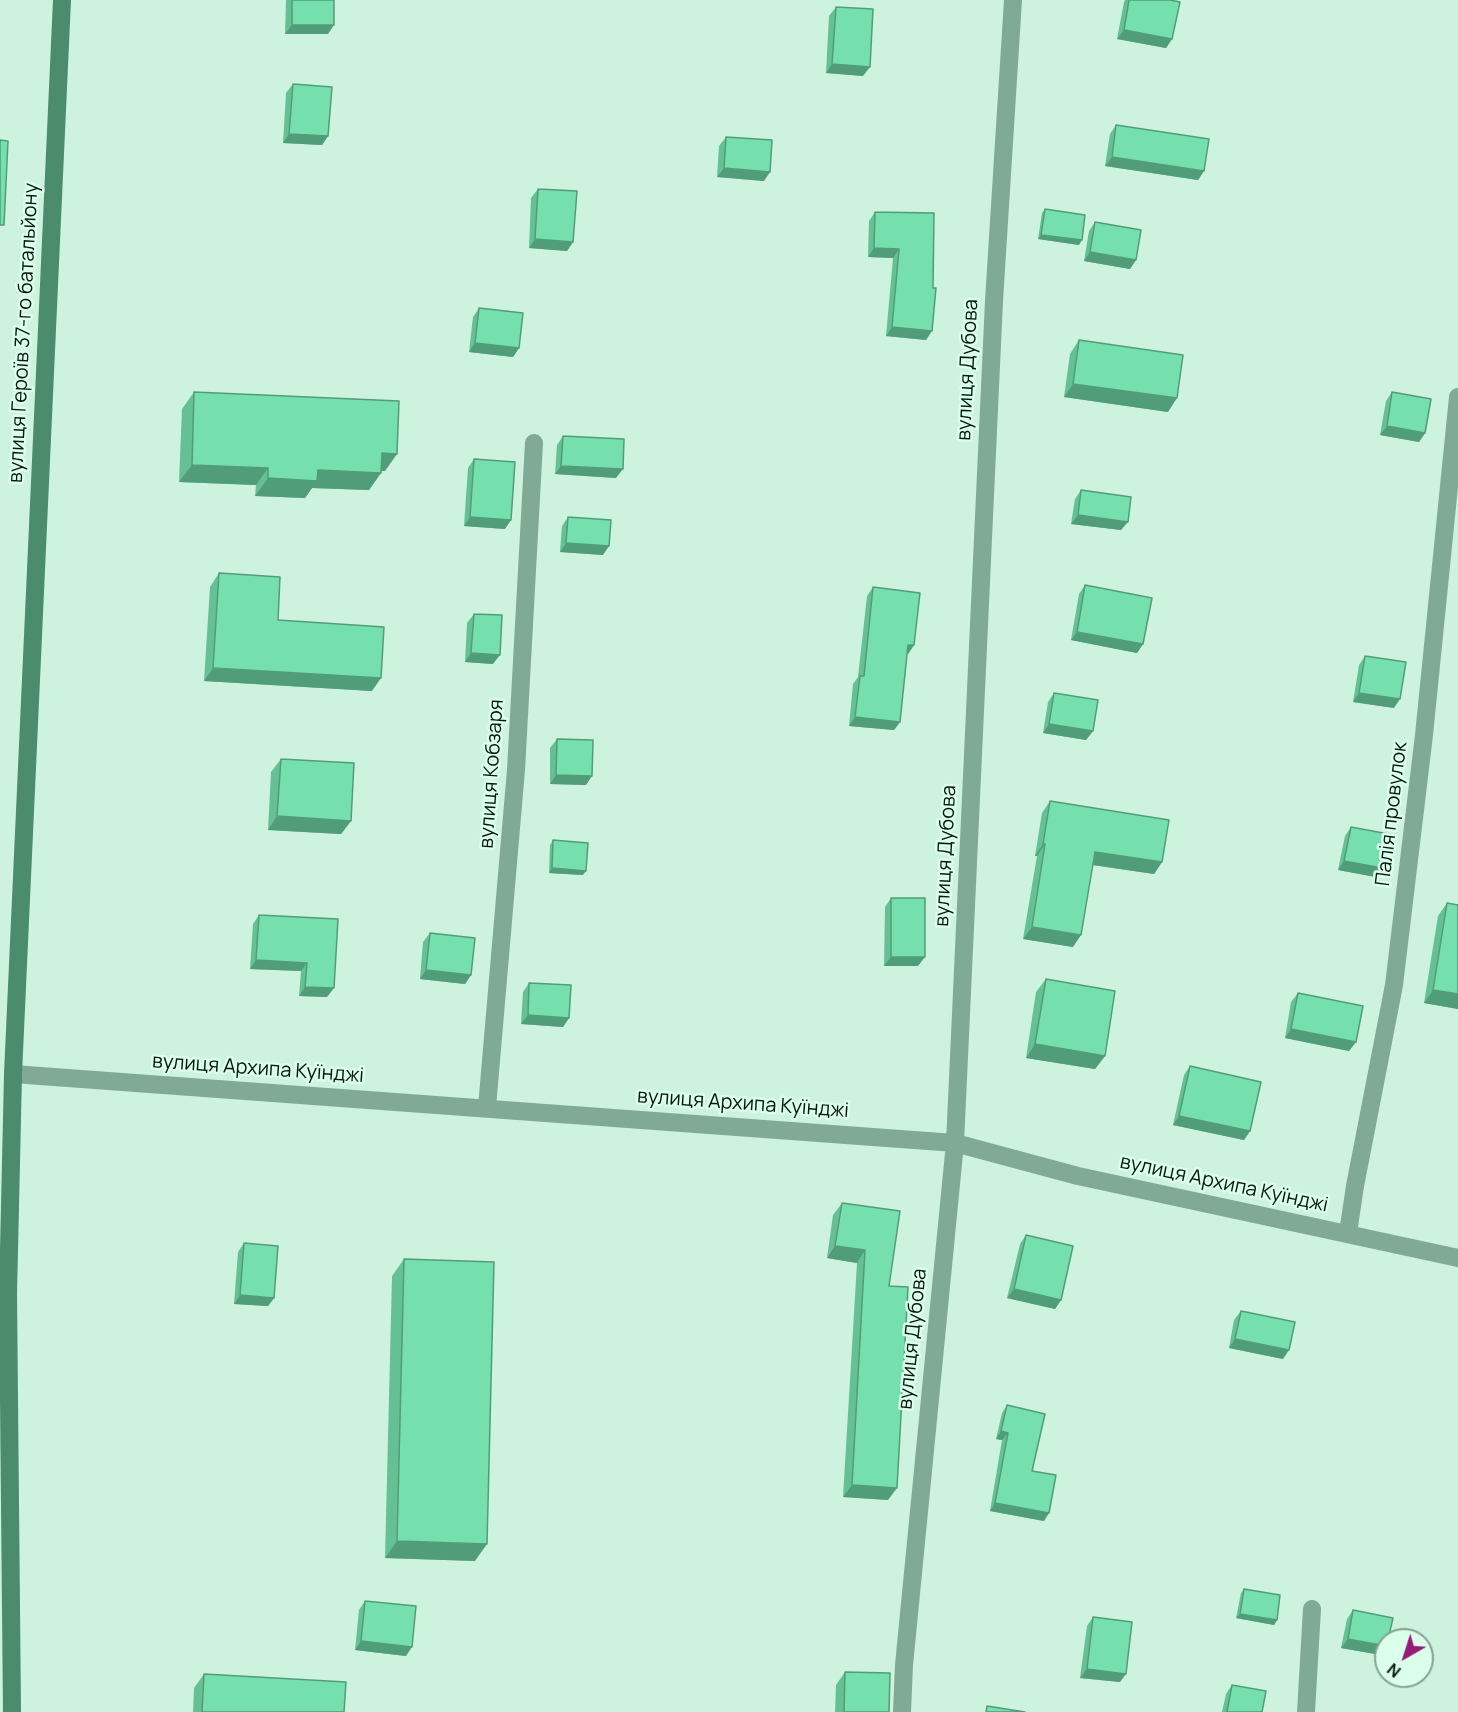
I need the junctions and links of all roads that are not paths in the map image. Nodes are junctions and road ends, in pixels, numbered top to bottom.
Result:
1 (62, 0) edge
2 (1013, 0) edge
3 (1458, 397) edge
4 (534, 443) dead end
5 (13, 1074) junction
6 (487, 1107) junction
7 (955, 1143) junction
8 (1348, 1233) junction
9 (1458, 1258) edge
10 (1312, 1609) dead end
11 (12, 1712) edge
12 (902, 1712) edge
13 (1306, 1712) edge

1 - 5 street, вулиця Героїв 37-го батальйону
2 - 7 street, вулиця Дубова
3 - 8 street, Палія провулок
4 - 6 street, вулиця Кобзаря
5 - 6 street, вулиця Архипа Куїнджі
5 - 11 street, вулиця Героїв 37-го батальйону
6 - 7 street, вулиця Архипа Куїнджі
7 - 8 street, вулиця Архипа Куїнджі
7 - 12 street, вулиця Дубова
8 - 9 street, вулиця Архипа Куїнджі
10 - 13 street

